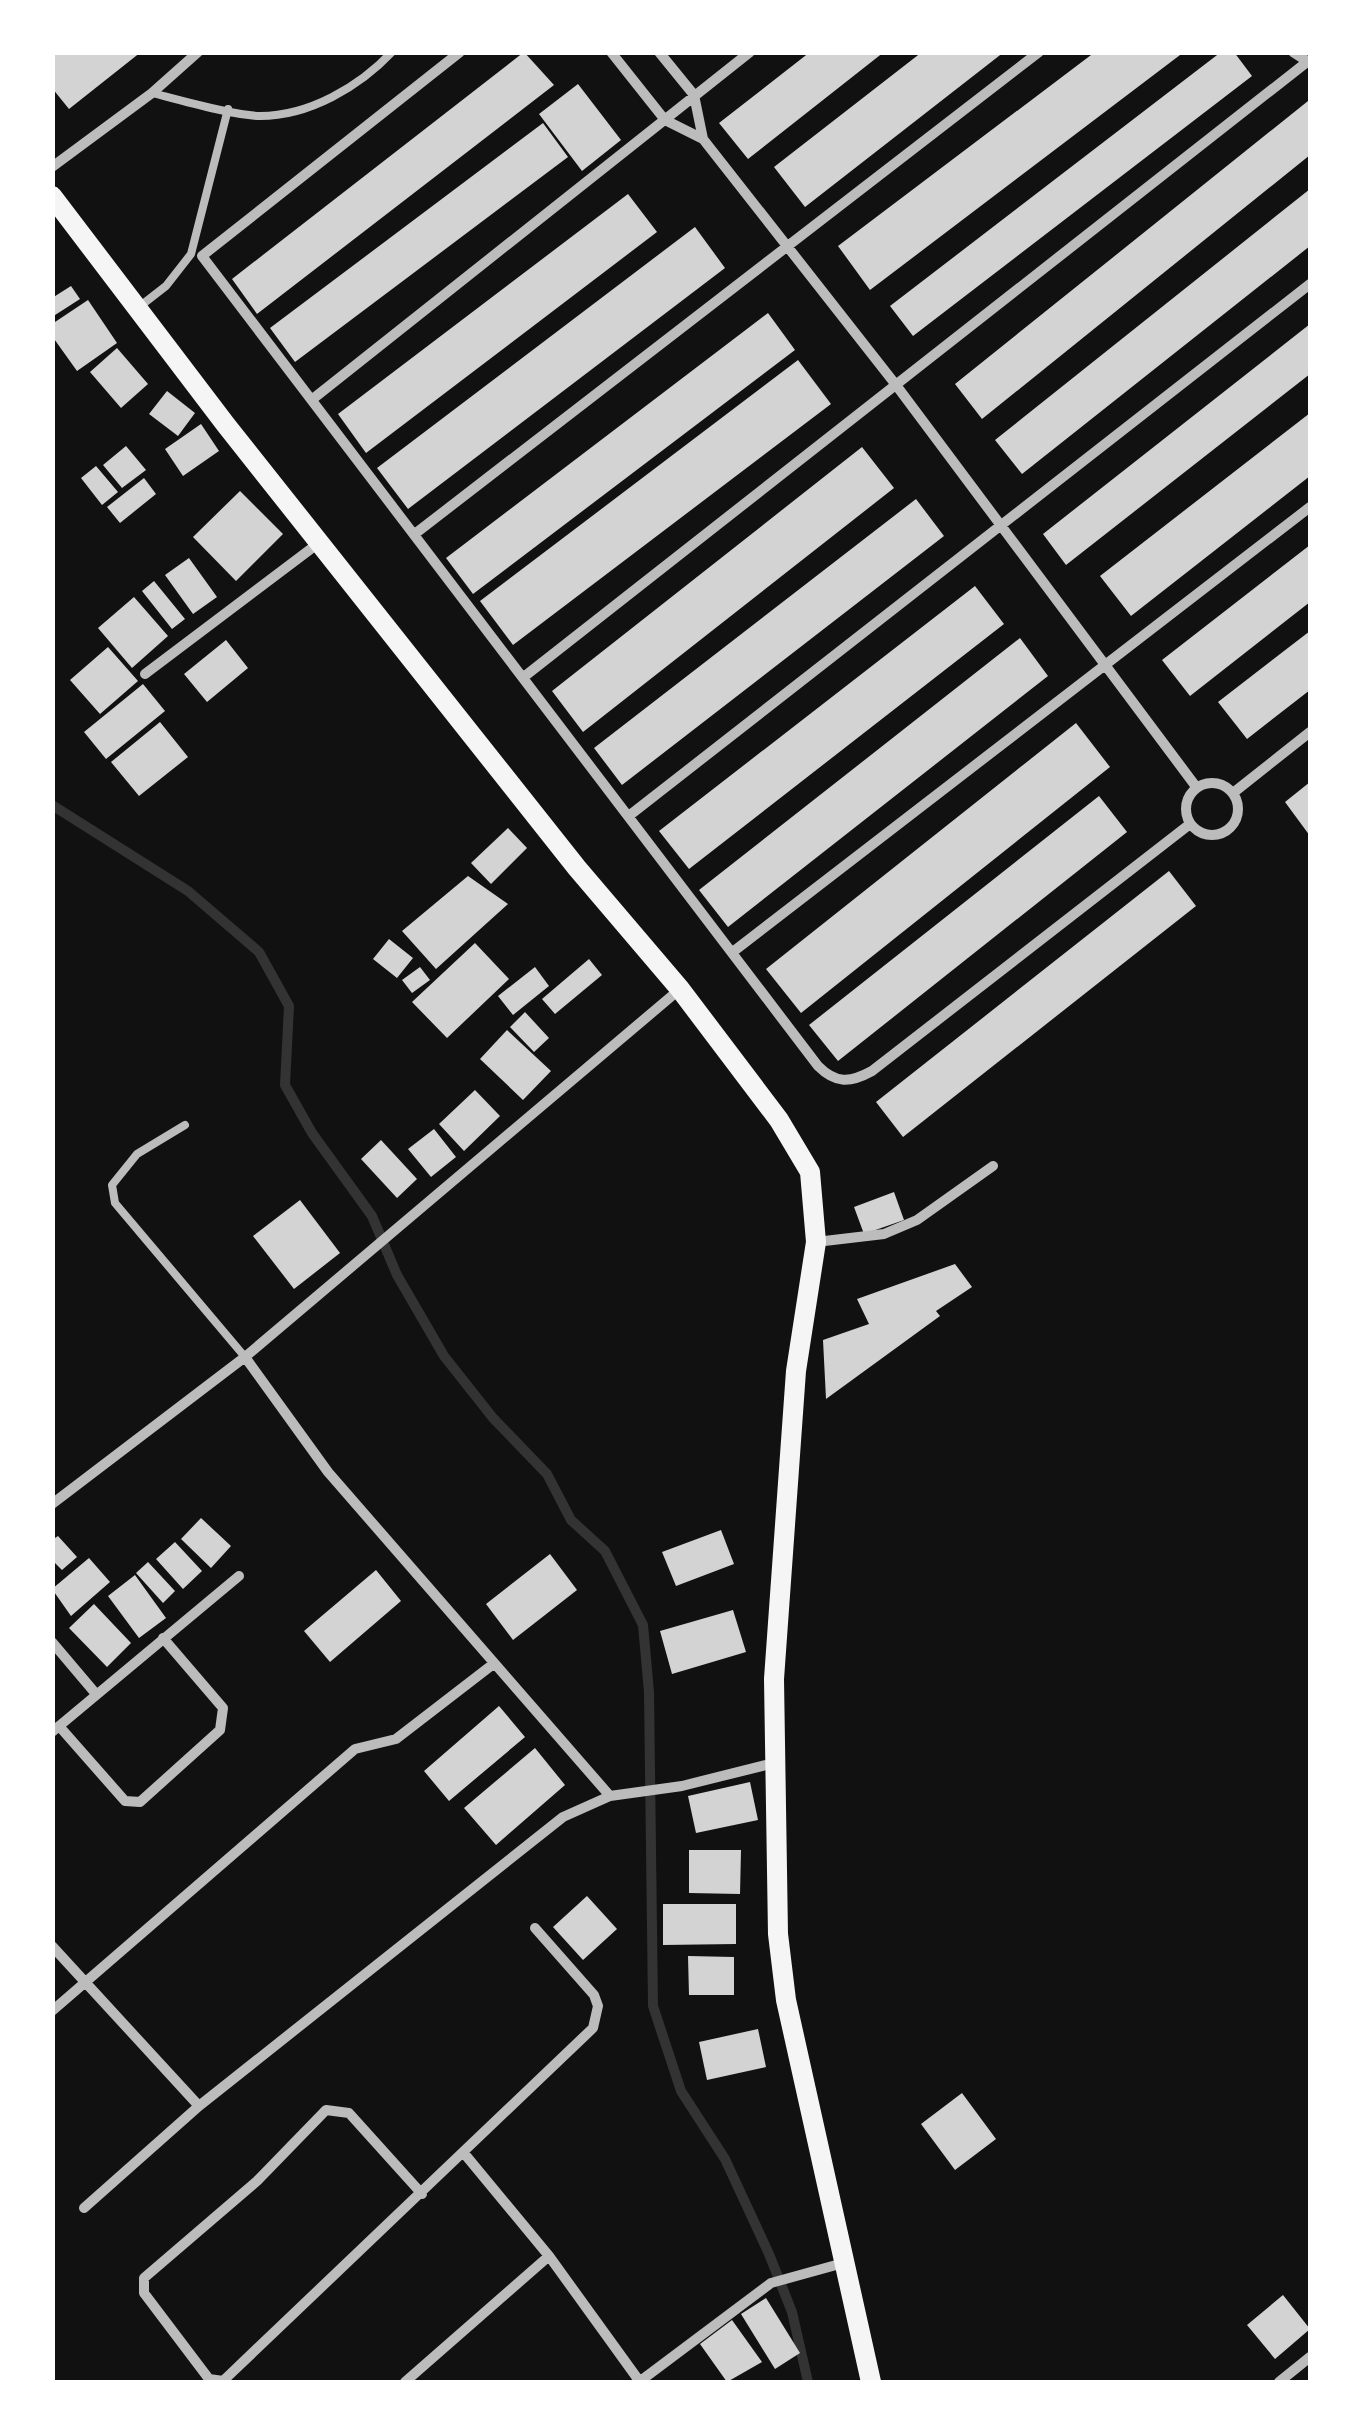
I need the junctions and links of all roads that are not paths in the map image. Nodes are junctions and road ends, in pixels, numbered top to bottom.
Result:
1 (198, 52) edge
2 (392, 52) edge
3 (460, 52) edge
4 (611, 52) edge
5 (658, 52) edge
6 (750, 52) edge
7 (1039, 52) edge
8 (1293, 52) edge
9 (1309, 63) edge
10 (152, 94) junction
11 (694, 95) junction
12 (228, 109) junction
13 (665, 120) junction
14 (703, 138) junction
15 (52, 167) edge
16 (56, 209) edge
17 (787, 246) junction
18 (1310, 284) edge
19 (144, 303) junction
20 (896, 385) junction
21 (314, 398) junction
22 (1310, 507) edge
23 (1000, 527) junction
24 (416, 533) junction
25 (320, 542) junction
26 (1104, 667) junction
27 (145, 674) dead end
28 (525, 676) junction
29 (1310, 732) edge
30 (1196, 788) junction
31 (1233, 793) junction
32 (630, 815) junction
33 (1190, 824) junction
34 (734, 951) junction
35 (680, 989) junction
36 (185, 1125) dead end
37 (993, 1166) dead end
38 (816, 1242) junction
39 (245, 1357) junction
40 (52, 1504) edge
41 (239, 1576) dead end
42 (163, 1638) junction
43 (52, 1642) edge
44 (492, 1665) junction
45 (96, 1694) junction
46 (56, 1729) edge
47 (774, 1763) junction
48 (610, 1796) junction
49 (535, 1928) dead end
50 (52, 1946) edge
51 (83, 1984) junction
52 (52, 2011) edge
53 (199, 2106) junction
54 (463, 2152) junction
55 (422, 2194) junction
56 (84, 2208) dead end
57 (549, 2256) junction
58 (847, 2262) junction
59 (1310, 2357) edge
60 (405, 2382) edge
61 (640, 2382) edge
62 (871, 2382) edge
63 (1279, 2382) edge

1 - 10 street
2 - 12 lane
3 - 21 street
4 - 13 street
5 - 11 street
6 - 11 street
7 - 17 street
8 - 9 street
9 - 20 street
10 - 12 lane
10 - 15 street
11 - 13 street
11 - 14 street
12 - 19 lane
13 - 14 street
13 - 21 street
14 - 17 street
16 - 19 main road
17 - 20 street
17 - 24 street
18 - 23 street
19 - 25 main road
20 - 23 street
20 - 28 street
21 - 24 street
22 - 26 street
23 - 26 street
23 - 32 street
24 - 28 street
25 - 27 street
25 - 35 main road
26 - 30 street
26 - 34 street
28 - 32 street
29 - 31 street
30 - 31 street
30 - 33 street
31 - 33 street
32 - 34 street
33 - 34 street
35 - 38 main road
35 - 39 street
36 - 39 lane
37 - 38 street
38 - 47 main road
39 - 40 street
39 - 44 street
41 - 42 street
42 - 45 street
42 - 46 street
43 - 45 street
44 - 48 street
44 - 51 street
45 - 46 street
47 - 48 street
47 - 58 main road
48 - 53 street
49 - 54 street
50 - 51 street
51 - 52 street
51 - 53 street
53 - 56 street
54 - 55 street
54 - 57 street
55 - 55 street
57 - 60 street
57 - 61 street
58 - 61 street
58 - 62 main road
59 - 63 street

